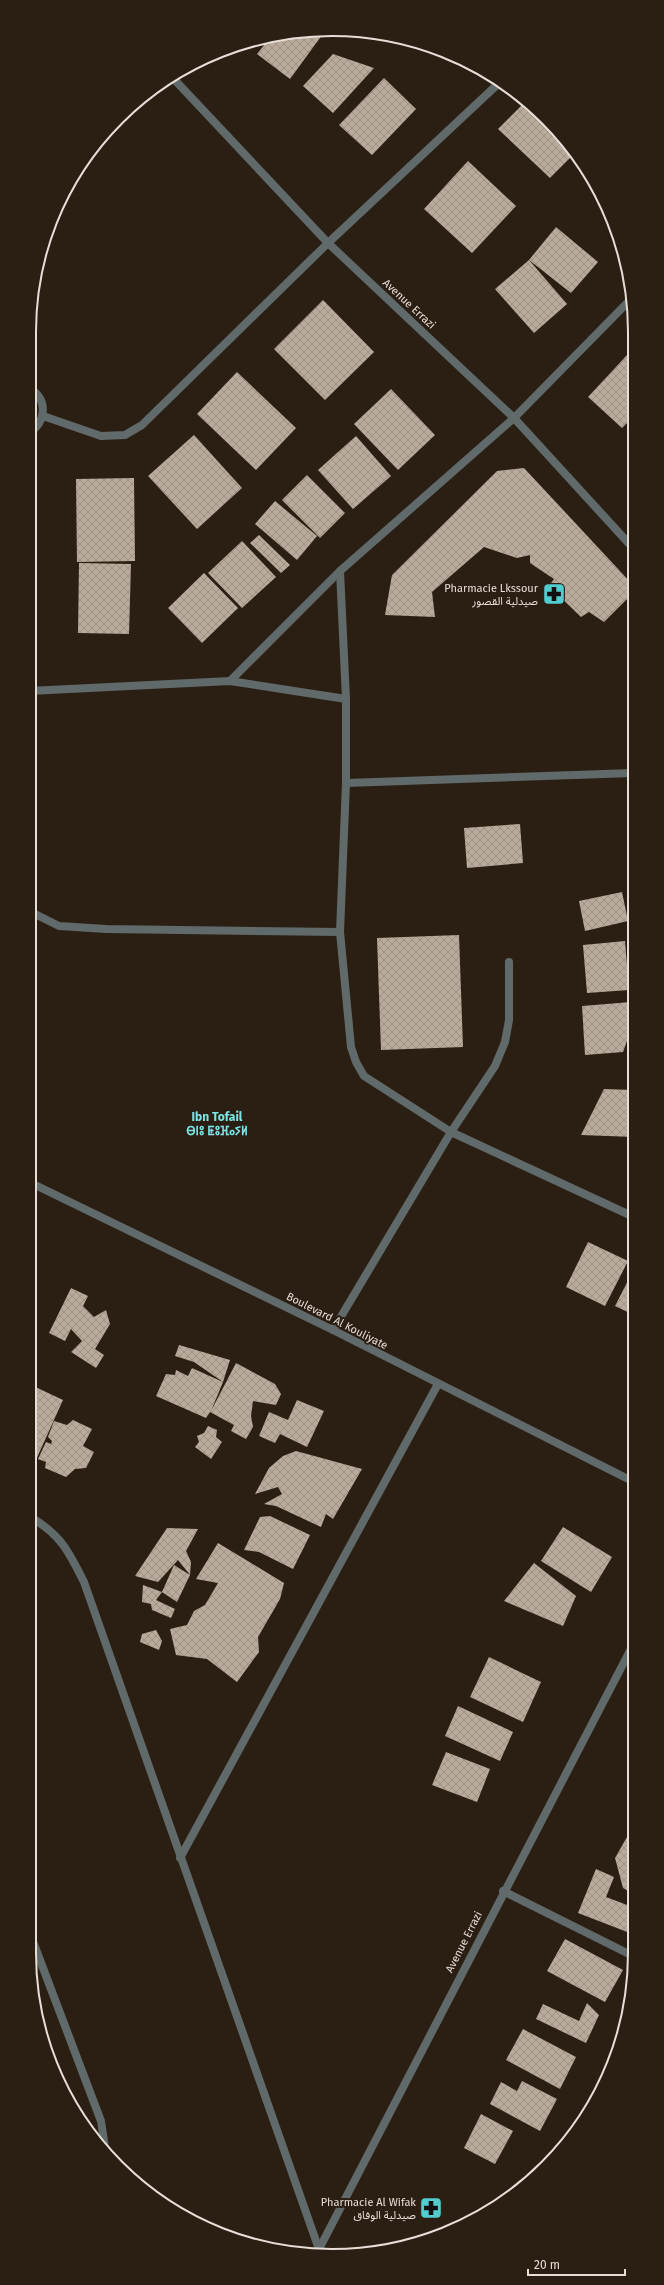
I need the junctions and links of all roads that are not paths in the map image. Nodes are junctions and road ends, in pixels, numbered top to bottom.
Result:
1 (176, 81) edge
2 (496, 86) edge
3 (328, 243) junction
4 (626, 304) edge
5 (36, 394) edge
6 (43, 416) junction
7 (514, 418) junction
8 (36, 427) edge
9 (628, 543) edge
10 (340, 571) junction
11 (230, 681) junction
12 (36, 691) edge
13 (346, 698) junction
14 (628, 773) edge
15 (346, 783) junction
16 (36, 916) edge
17 (340, 932) junction
18 (509, 962) dead end
19 (451, 1132) junction
20 (36, 1185) edge
21 (628, 1214) edge
22 (332, 1330) junction
23 (438, 1384) junction
24 (628, 1479) edge
25 (36, 1520) edge
26 (628, 1652) edge
27 (180, 1858) junction
28 (503, 1891) junction
29 (36, 1949) edge
30 (628, 1953) edge
31 (104, 2142) edge
32 (317, 2248) edge
33 (321, 2248) edge

1 - 3 street, Avenue Errazi
2 - 3 street
3 - 6 street
3 - 7 street, Avenue Errazi
4 - 7 street
5 - 6 street
6 - 8 street
7 - 9 street, Avenue Errazi
7 - 10 street
10 - 11 street
10 - 13 street
11 - 12 street
11 - 13 street
13 - 15 street
14 - 15 street
15 - 17 street
16 - 17 street
17 - 19 street
18 - 19 street
19 - 21 street
19 - 22 street
20 - 22 street, Boulevard Al Kouliyate
22 - 23 street, Boulevard Al Kouliyate
23 - 24 street, Boulevard Al Kouliyate
23 - 27 street
25 - 27 street
26 - 28 street, Avenue Errazi
27 - 32 street
28 - 30 street
28 - 33 street, Avenue Errazi
29 - 31 street

